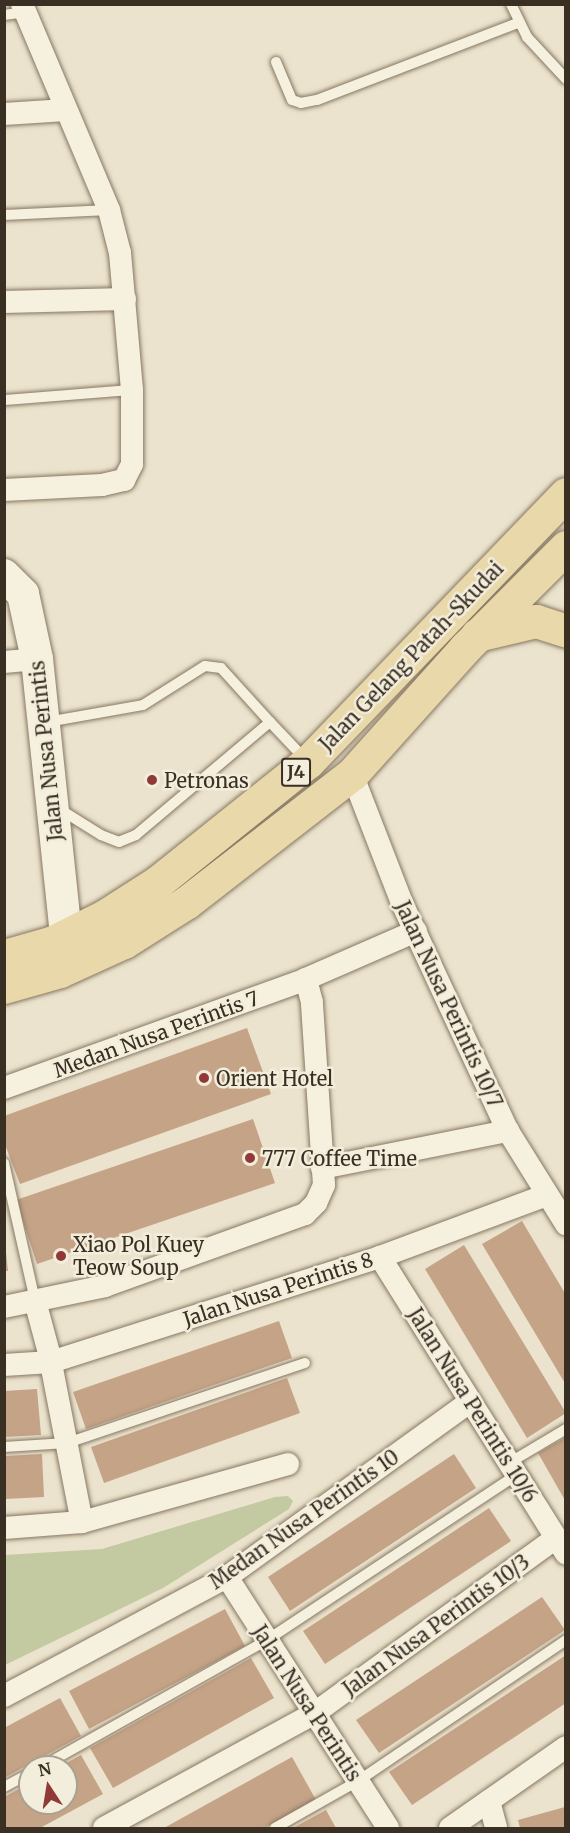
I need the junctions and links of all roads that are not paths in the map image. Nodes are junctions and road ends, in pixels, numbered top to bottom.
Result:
1 (511, 4) edge
2 (18, 11) edge
3 (520, 22) junction
4 (276, 62) dead end
5 (566, 64) edge
6 (554, 67) junction
7 (566, 79) edge
8 (66, 110) junction
9 (4, 114) edge
10 (109, 210) junction
11 (4, 215) edge
12 (125, 299) junction
13 (4, 302) edge
14 (132, 390) junction
15 (4, 400) edge
16 (4, 490) edge
17 (566, 494) edge
18 (538, 524) junction
19 (565, 552) edge
20 (4, 576) edge
21 (566, 631) edge
22 (477, 635) junction
23 (37, 659) junction
24 (4, 662) edge
25 (44, 722) junction
26 (270, 722) junction
27 (308, 762) junction
28 (352, 774) junction
29 (52, 804) junction
30 (416, 931) junction
31 (66, 936) junction
32 (4, 956) edge
33 (306, 979) junction
34 (4, 987) edge
35 (4, 1088) edge
36 (508, 1131) junction
37 (4, 1163) edge
38 (323, 1177) junction
39 (548, 1195) junction
40 (566, 1224) edge
41 (380, 1257) junction
42 (35, 1300) junction
43 (4, 1307) edge
44 (51, 1362) junction
45 (305, 1363) dead end
46 (4, 1365) edge
47 (470, 1402) junction
48 (566, 1429) edge
49 (67, 1443) junction
50 (4, 1447) edge
51 (288, 1464) dead end
52 (512, 1469) junction
53 (82, 1522) junction
54 (4, 1528) edge
55 (561, 1546) edge
56 (226, 1577) junction
57 (267, 1640) junction
58 (566, 1640) edge
59 (4, 1696) edge
60 (315, 1713) junction
61 (565, 1751) edge
62 (62, 1755) edge
63 (18, 1779) edge
64 (358, 1781) junction
65 (4, 1787) edge
66 (489, 1801) junction
67 (104, 1828) edge
68 (275, 1828) edge
69 (388, 1828) edge
70 (450, 1828) edge
71 (496, 1828) edge

1 - 3 lane
2 - 8 street
3 - 4 lane
3 - 6 lane
5 - 6 lane
6 - 7 lane
8 - 9 street
8 - 10 street
10 - 11 lane
10 - 12 street
12 - 13 street
12 - 14 street
14 - 15 lane
14 - 16 street
17 - 18 main road, Jalan Gelang Patah-Skudai / J4
18 - 19 main road
18 - 27 main road, Jalan Gelang Patah-Skudai / J4
19 - 22 main road, Jalan Gelang Patah-Skudai / J4
20 - 23 street, Jalan Nusa Perintis
21 - 22 main road
22 - 28 main road, Jalan Gelang Patah-Skudai / J4
23 - 24 street
23 - 25 street, Jalan Nusa Perintis
25 - 26 lane
25 - 29 street, Jalan Nusa Perintis
26 - 27 lane
26 - 29 lane
27 - 31 main road, Jalan Gelang Patah-Skudai / J4
28 - 30 street, Jalan Nusa Perintis 10/7
28 - 34 main road, Jalan Gelang Patah-Skudai / J4
29 - 31 street, Jalan Nusa Perintis
30 - 33 street
30 - 36 street, Jalan Nusa Perintis 10/7
31 - 32 main road, Jalan Gelang Patah-Skudai / J4
33 - 35 street, Medan Nusa Perintis 7
33 - 38 street
36 - 38 street
36 - 39 street, Jalan Nusa Perintis 10/7
37 - 42 lane
38 - 42 street
39 - 40 street, Jalan Nusa Perintis 10/7
39 - 41 street, Jalan Nusa Perintis 8
41 - 44 street, Jalan Nusa Perintis 8
41 - 47 street, Jalan Nusa Perintis 10/6
42 - 43 street
42 - 44 street
44 - 46 street, Jalan Nusa Perintis 8
44 - 49 street
45 - 49 lane
47 - 52 street, Jalan Nusa Perintis 10/6
47 - 56 street, Medan Nusa Perintis 10
48 - 52 lane
49 - 50 lane
49 - 53 street
51 - 53 street
52 - 55 street, Jalan Nusa Perintis 10/6
52 - 57 lane
53 - 54 street
55 - 60 street, Jalan Nusa Perintis 10/3
56 - 57 street, Jalan Nusa Perintis
56 - 59 street, Medan Nusa Perintis 10
57 - 60 street, Jalan Nusa Perintis
57 - 62 lane
58 - 64 lane
60 - 64 street, Jalan Nusa Perintis
60 - 67 street, Jalan Nusa Perintis 10/3
61 - 66 street
63 - 65 lane
64 - 68 lane
64 - 69 street, Jalan Nusa Perintis
66 - 70 street
66 - 71 street

